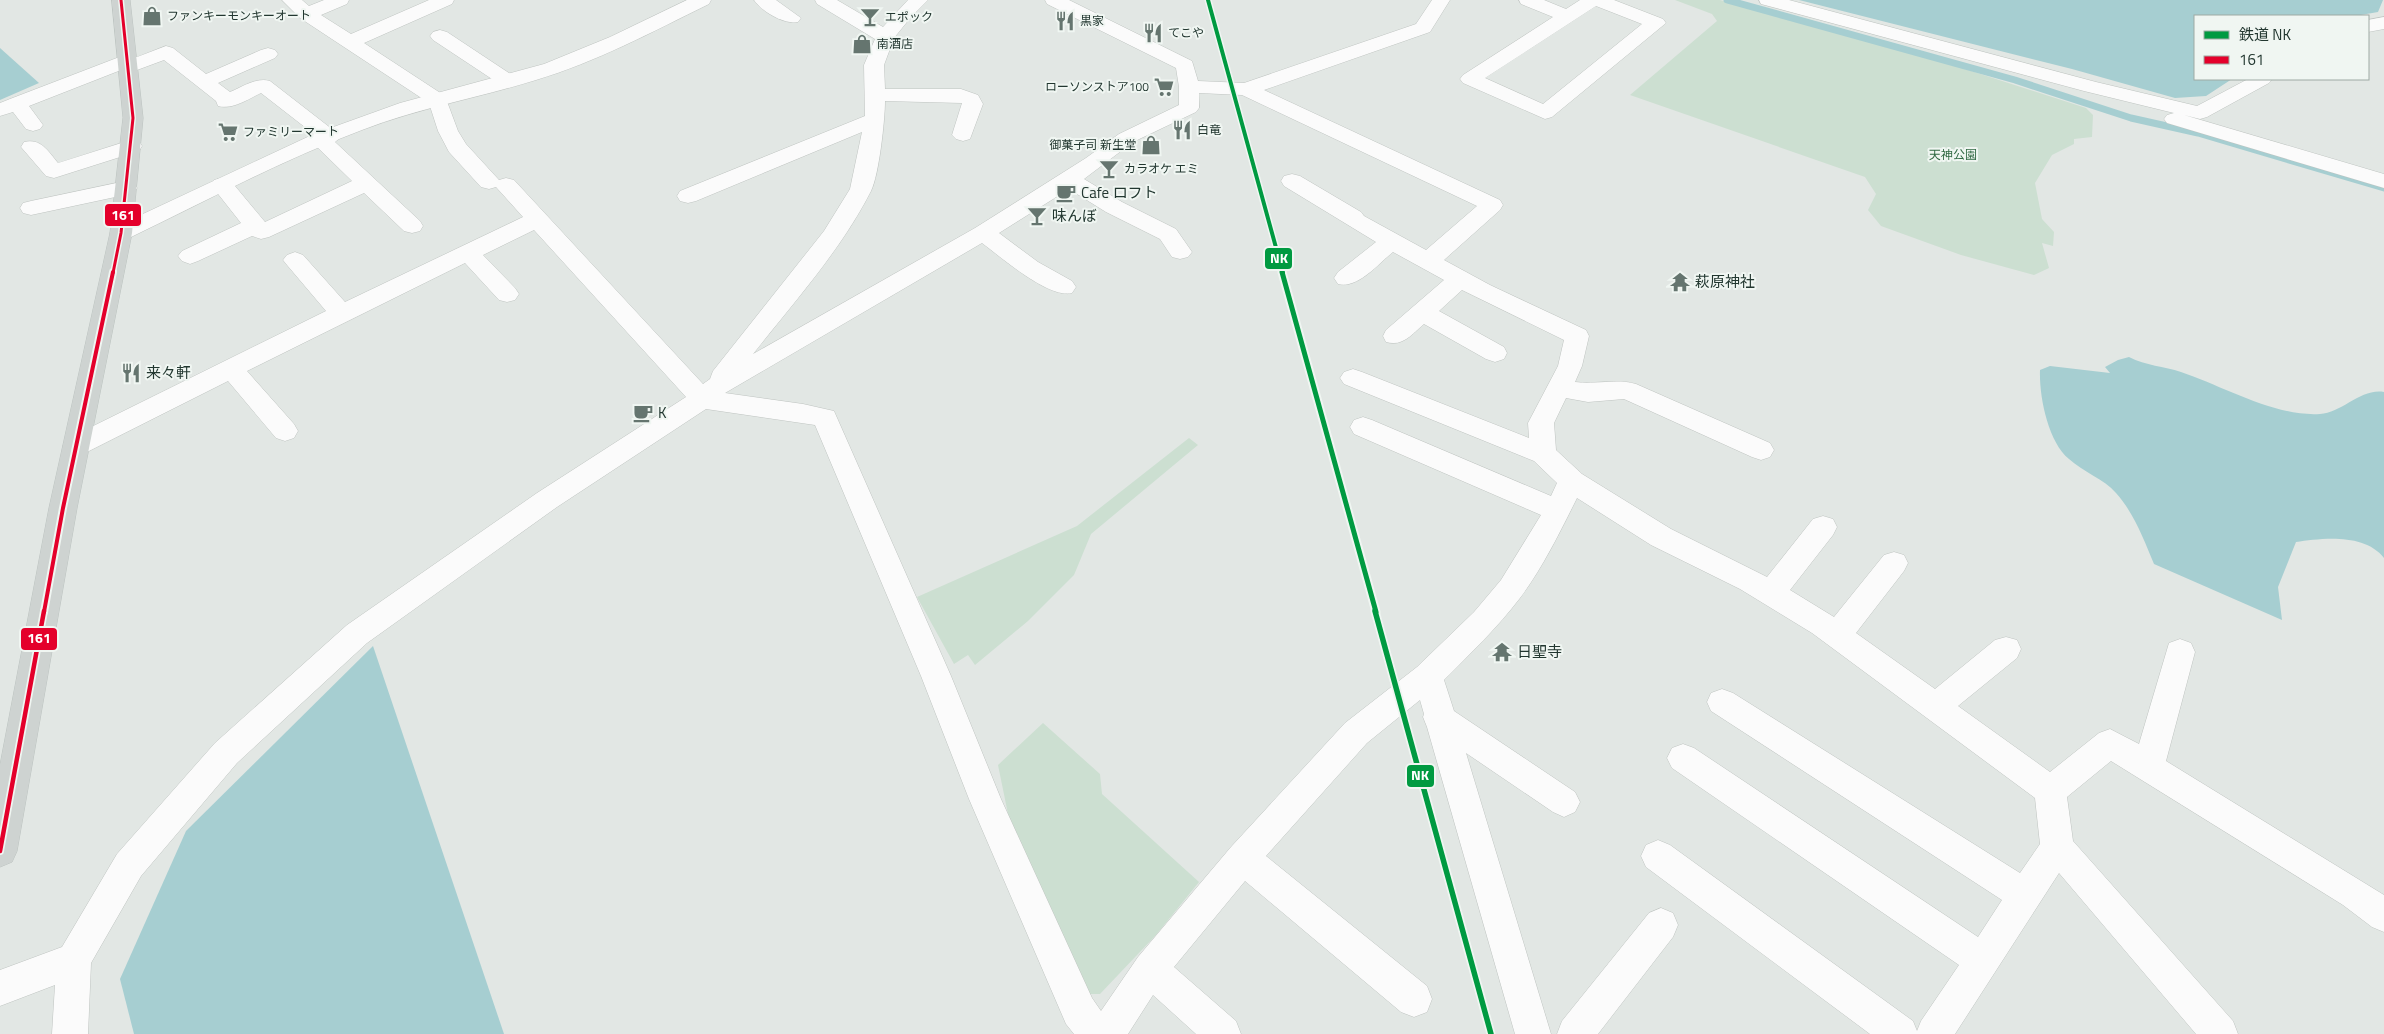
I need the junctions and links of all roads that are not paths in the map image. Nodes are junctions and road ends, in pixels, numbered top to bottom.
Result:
1 (121, 0) edge
2 (291, 0) edge
3 (340, 0) edge
4 (445, 0) edge
5 (702, 0) edge
6 (763, 0) edge
7 (824, 0) edge
8 (919, 0) edge
9 (1441, 0) edge
10 (1528, 0) edge
11 (1593, 0) edge
12 (1598, 0) edge
13 (1768, 0) edge
14 (1059, 1) edge
15 (307, 14) junction
16 (1566, 16) junction
17 (791, 18) dead end
18 (2384, 23) edge
19 (2369, 26) edge
20 (440, 36) dead end
21 (885, 37) junction
22 (350, 42) junction
23 (268, 54) dead end
24 (129, 63) junction
25 (2260, 80) edge
26 (508, 81) junction
27 (204, 82) junction
28 (1188, 87) junction
29 (2091, 87) junction
30 (1246, 89) junction
31 (875, 95) junction
32 (438, 100) junction
33 (8, 106) edge
34 (875, 119) junction
35 (33, 125) dead end
36 (963, 134) dead end
37 (326, 138) junction
38 (130, 146) junction
39 (32, 148) dead end
40 (1069, 179) junction
41 (1292, 181) dead end
42 (2384, 181) edge
43 (367, 183) junction
44 (222, 185) junction
45 (126, 188) junction
46 (688, 196) dead end
47 (30, 208) dead end
48 (538, 219) junction
49 (256, 225) junction
50 (412, 226) dead end
51 (121, 233) junction
52 (983, 233) junction
53 (1393, 240) junction
54 (468, 252) junction
55 (1180, 252) dead end
56 (190, 256) dead end
57 (295, 260) dead end
58 (1429, 260) junction
59 (1346, 278) dead end
60 (1461, 278) junction
61 (1064, 288) dead end
62 (507, 294) dead end
63 (1422, 312) junction
64 (341, 313) junction
65 (1395, 336) dead end
66 (1495, 353) dead end
67 (231, 368) junction
68 (1352, 378) dead end
69 (1559, 388) junction
70 (708, 394) junction
71 (1363, 427) dead end
72 (285, 431) dead end
73 (76, 446) junction
74 (1761, 450) dead end
75 (1543, 454) junction
76 (1572, 480) junction
77 (1557, 510) junction
78 (1823, 527) dead end
79 (1894, 563) dead end
80 (1771, 593) junction
81 (1837, 635) junction
82 (2006, 649) dead end
83 (2180, 652) dead end
84 (1428, 676) junction
85 (1722, 702) dead end
86 (1935, 707) junction
87 (1438, 717) junction
88 (1683, 758) dead end
89 (2149, 767) junction
90 (2050, 791) junction
91 (1564, 802) dead end
92 (2057, 847) junction
93 (0, 851) edge
94 (1658, 856) dead end
95 (1243, 858) junction
96 (2026, 896) junction
97 (2384, 915) edge
98 (1661, 925) dead end
99 (74, 960) junction
100 (1982, 960) junction
101 (1150, 969) junction
102 (0, 988) edge
103 (1414, 999) dead end
104 (1081, 1026) edge
105 (70, 1034) edge
106 (1107, 1034) edge
107 (1223, 1034) edge
108 (1533, 1034) edge
109 (1574, 1034) edge
110 (1900, 1034) edge
111 (1934, 1034) edge
112 (2220, 1034) edge

1 - 24 main road
2 - 15 street
3 - 15 street
4 - 22 street
5 - 26 street
6 - 17 street
7 - 21 street
8 - 21 street
9 - 30 street
10 - 16 street
11 - 16 street
12 - 16 street
13 - 29 street
14 - 28 street
15 - 22 street
18 - 19 street
20 - 26 street
21 - 31 street
22 - 32 street
23 - 27 street
24 - 27 street
24 - 33 street
24 - 38 main road
25 - 29 street
26 - 32 street
27 - 37 street
28 - 30 street
28 - 40 street
29 - 42 street
30 - 58 street
31 - 34 street
31 - 36 street
32 - 37 street
32 - 48 street
33 - 35 street
34 - 46 street
34 - 70 street
37 - 43 street
37 - 44 street
38 - 39 street
38 - 45 main road
40 - 52 street
40 - 55 street
41 - 53 street
43 - 49 street
43 - 50 street
44 - 49 street
44 - 51 street
45 - 47 street
45 - 51 main road
48 - 54 street
48 - 70 street
49 - 56 street
51 - 73 main road
52 - 61 street
52 - 70 street
53 - 58 street
53 - 59 street
54 - 62 street
54 - 64 street
57 - 64 street
58 - 60 street
60 - 63 street
60 - 69 street
63 - 65 street
63 - 66 street
64 - 67 street
67 - 72 street
67 - 73 street
68 - 75 street
69 - 74 street
69 - 75 street
70 - 99 street
70 - 104 street
71 - 77 street
73 - 93 main road
75 - 76 street
76 - 77 street
76 - 80 street
77 - 84 street
78 - 80 street
79 - 81 street
80 - 81 street
81 - 86 street
82 - 86 street
83 - 89 street
84 - 87 street
84 - 95 street
85 - 96 street
86 - 90 street
87 - 91 street
87 - 108 street
88 - 100 street
89 - 90 street
89 - 97 street
90 - 92 street
92 - 96 street
92 - 112 street
94 - 110 street
95 - 101 street
95 - 103 street
96 - 100 street
98 - 109 street
99 - 102 street
99 - 105 street
100 - 111 street
101 - 106 street
101 - 107 street

